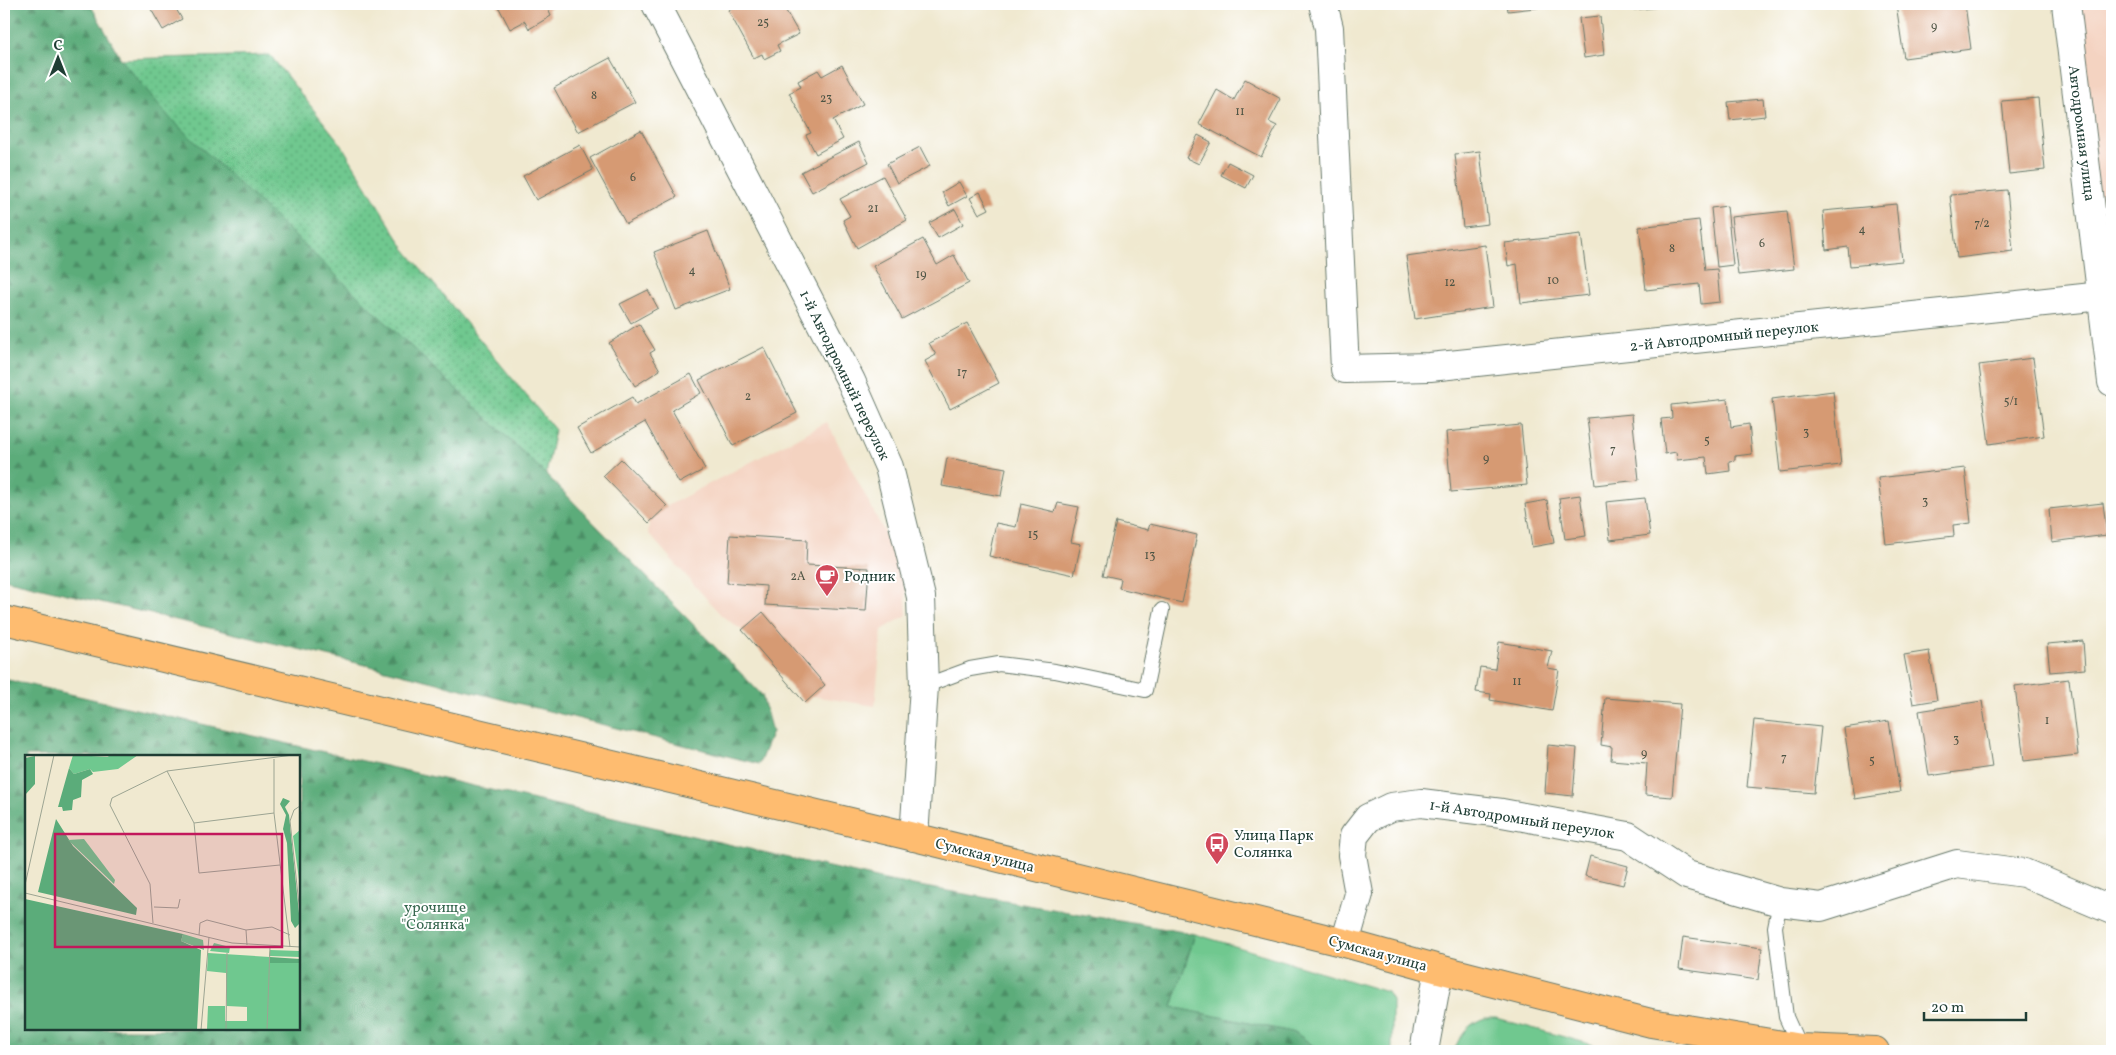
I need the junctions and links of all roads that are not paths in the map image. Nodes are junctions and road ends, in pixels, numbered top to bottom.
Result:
1 (656, 4) edge
2 (1323, 4) edge
3 (2066, 4) edge
4 (2102, 296) junction
5 (2112, 382) edge
6 (1162, 610) dead end
7 (4, 620) edge
8 (924, 686) junction
9 (914, 838) junction
10 (1780, 902) junction
11 (2112, 910) edge
12 (1345, 943) junction
13 (1439, 970) junction
14 (1800, 1048) junction
15 (1424, 1051) edge
16 (1875, 1051) edge

1 - 8 street, 1-й Автодромный переулок
2 - 4 street, 2-й Автодромный переулок
3 - 4 street, Автодромная улица
4 - 5 street, Автодромная улица
6 - 8 lane
7 - 9 main road, Сумская улица
8 - 9 street, 1-й Автодромный переулок
9 - 12 main road, Сумская улица
10 - 11 street, 1-й Автодромный переулок
10 - 12 street, 1-й Автодромный переулок
10 - 14 lane
12 - 13 main road, Сумская улица
13 - 14 main road, Сумская улица
13 - 15 street
14 - 16 main road, Сумская улица

